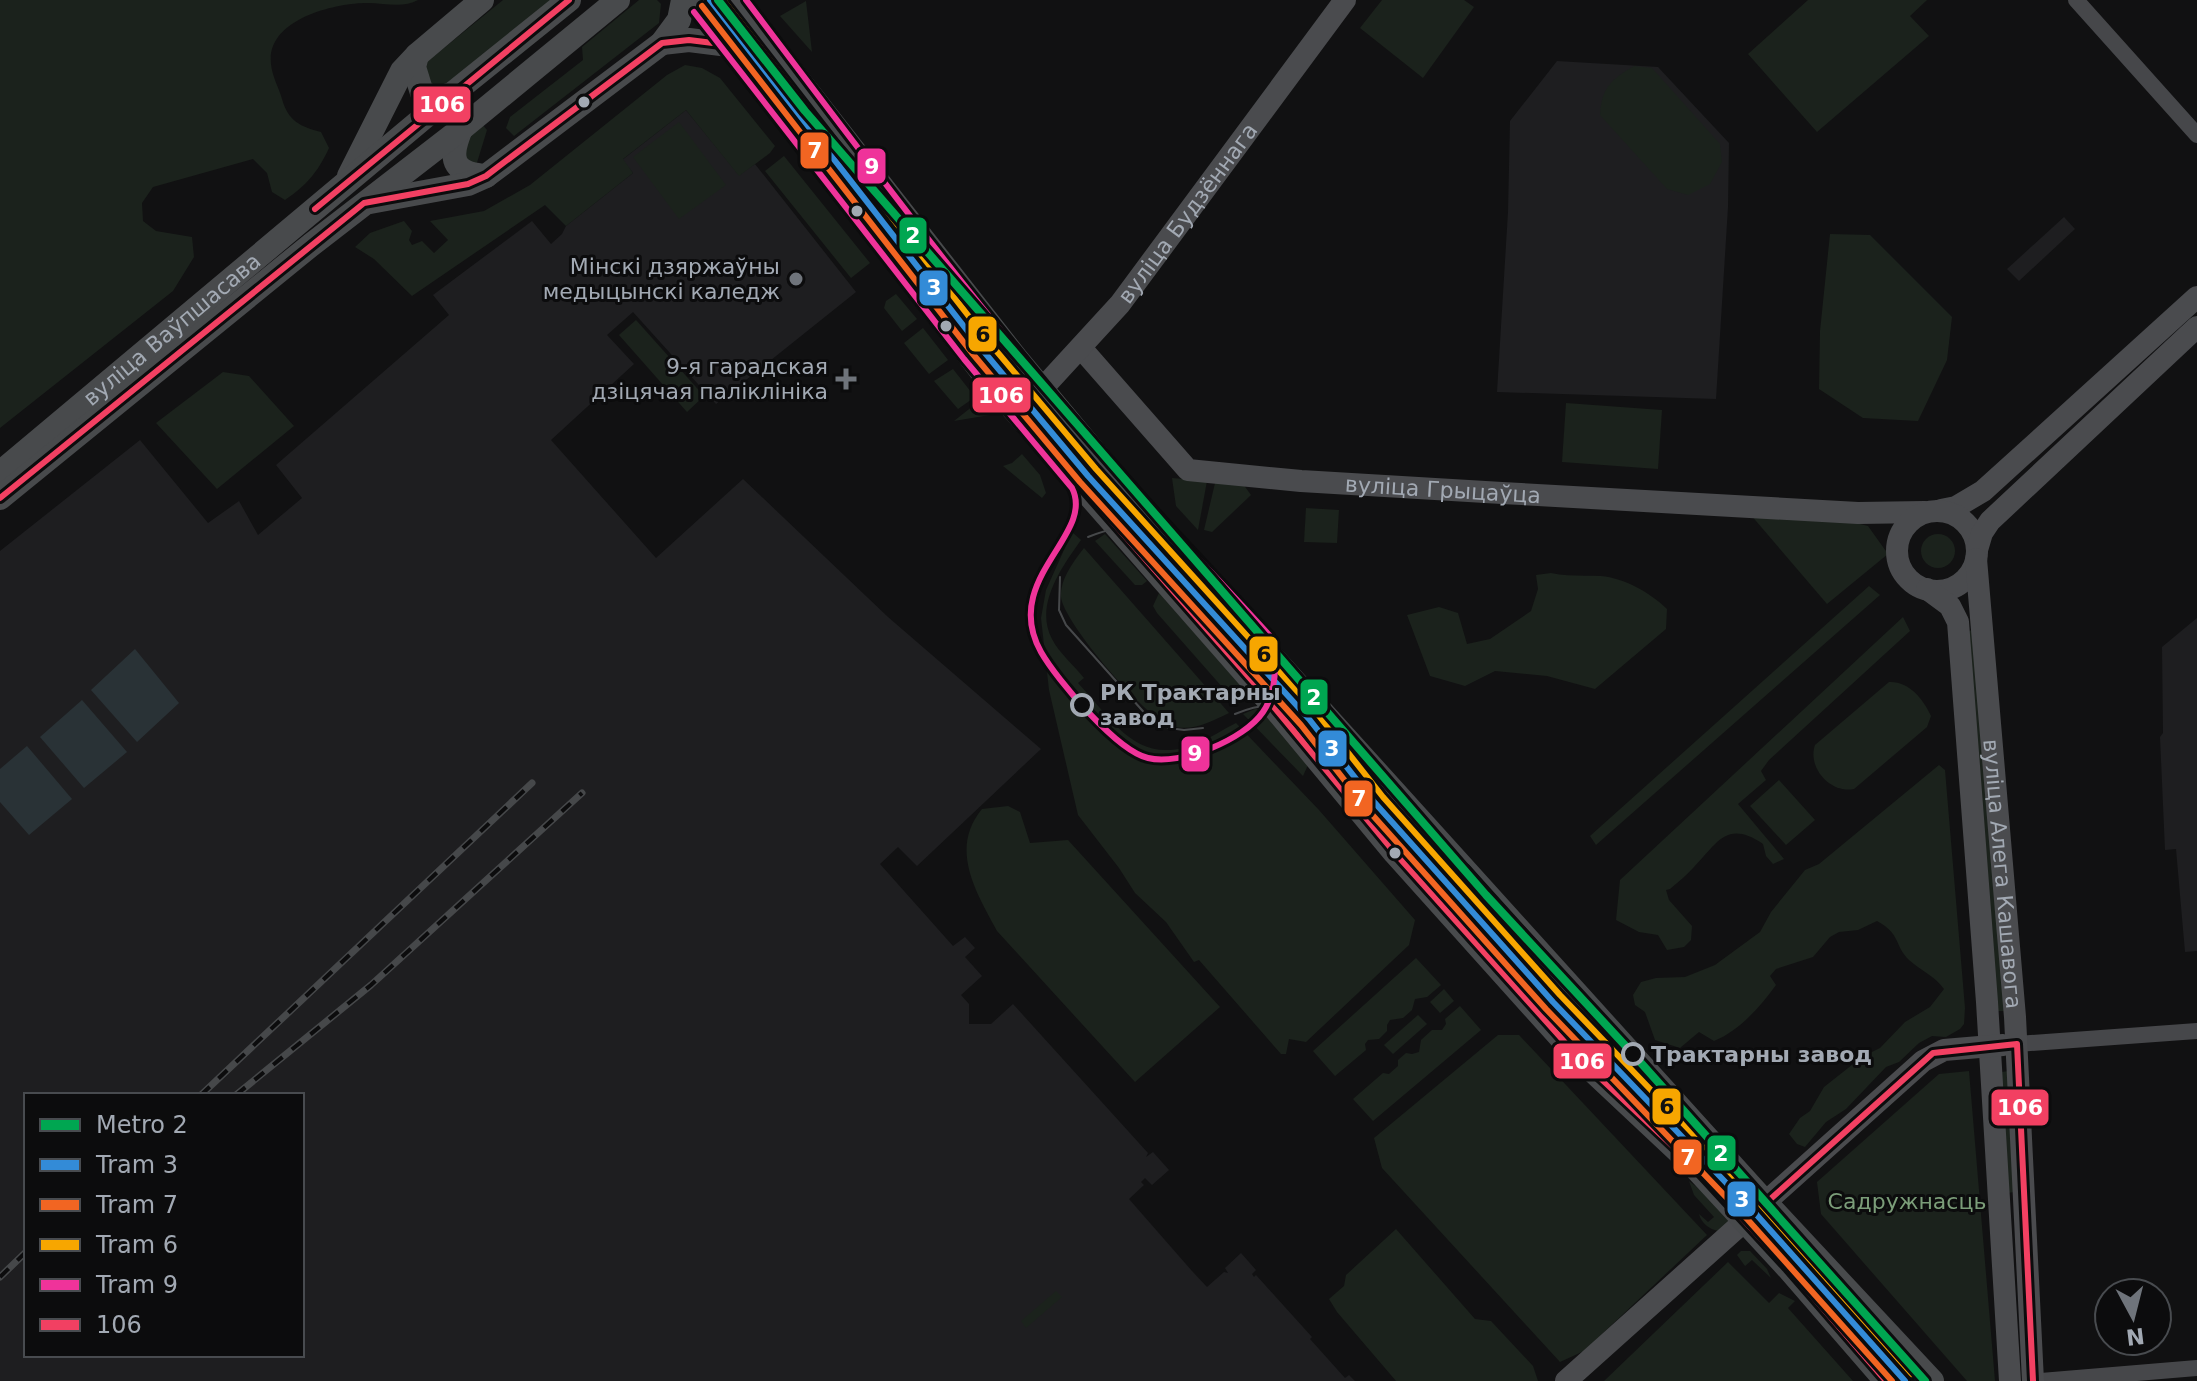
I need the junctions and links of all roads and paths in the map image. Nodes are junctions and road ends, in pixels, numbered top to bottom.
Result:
1 (482, 0) edge
2 (569, 0) edge
3 (618, 0) edge
4 (683, 0) edge
5 (695, 0) edge
6 (736, 0) edge
7 (757, 0) edge
8 (1345, 0) edge
9 (2076, 0) edge
10 (756, 25) junction
11 (662, 43) junction
12 (729, 45) junction
13 (417, 55) junction
14 (452, 94) junction
15 (461, 129) junction
16 (2197, 135) edge
17 (486, 176) junction
18 (344, 186) junction
19 (364, 203) junction
20 (2197, 297) edge
21 (2197, 327) edge
22 (1081, 348) junction
23 (1042, 388) junction
24 (2112, 390) junction
25 (1018, 415) junction
26 (0, 473) edge
27 (0, 498) edge
28 (1933, 511) junction
29 (1858, 513) junction
30 (1897, 554) junction
31 (1977, 554) junction
32 (1927, 589) junction
33 (2197, 1031) edge
34 (2017, 1044) junction
35 (1989, 1046) junction
36 (1766, 1203) junction
37 (2026, 1212) junction
38 (1999, 1213) junction
39 (1745, 1223) junction
40 (2197, 1368) edge
41 (1566, 1381) edge
42 (1886, 1381) edge
43 (1932, 1381) edge
44 (2010, 1381) edge
45 (2033, 1381) edge
46 (2041, 1381) edge

1 - 13 main road
2 - 14 main road, вуліца Ваўпшасава
3 - 15 main road, вуліца Ваўпшасава
4 - 11 main road
5 - 12 main road
6 - 10 main road
7 - 10 main road
8 - 22 main road, вуліца Будзённага
9 - 16 street
10 - 23 main road
11 - 12 main road
11 - 17 main road
12 - 25 main road
13 - 14 main road
13 - 18 main road
14 - 18 main road, вуліца Ваўпшасава
15 - 17 main road
15 - 19 main road, вуліца Ваўпшасава
17 - 19 main road
18 - 26 main road, вуліца Ваўпшасава
19 - 27 main road, вуліца Ваўпшасава
20 - 24 main road
21 - 24 main road
22 - 23 main road, вуліца Будзённага
22 - 29 main road, вуліца Грыцаўца
23 - 25 main road, вуліца Будзённага
23 - 36 main road
24 - 28 main road
24 - 31 main road
25 - 39 main road
28 - 29 main road, вуліца Грыцаўца
28 - 30 main road
28 - 31 main road
29 - 30 main road
30 - 32 main road
31 - 32 main road
31 - 34 main road, вуліца Алега Кашавога
32 - 35 main road, вуліца Алега Кашавога
33 - 34 street
34 - 35 main road
34 - 37 main road, вуліца Алега Кашавога
35 - 36 main road
35 - 38 main road, вуліца Алега Кашавога
36 - 39 main road
36 - 43 main road
37 - 38 main road
37 - 45 main road, вуліца Алега Кашавога
38 - 44 main road, вуліца Алега Кашавога
39 - 41 main road
39 - 42 main road
40 - 46 street

